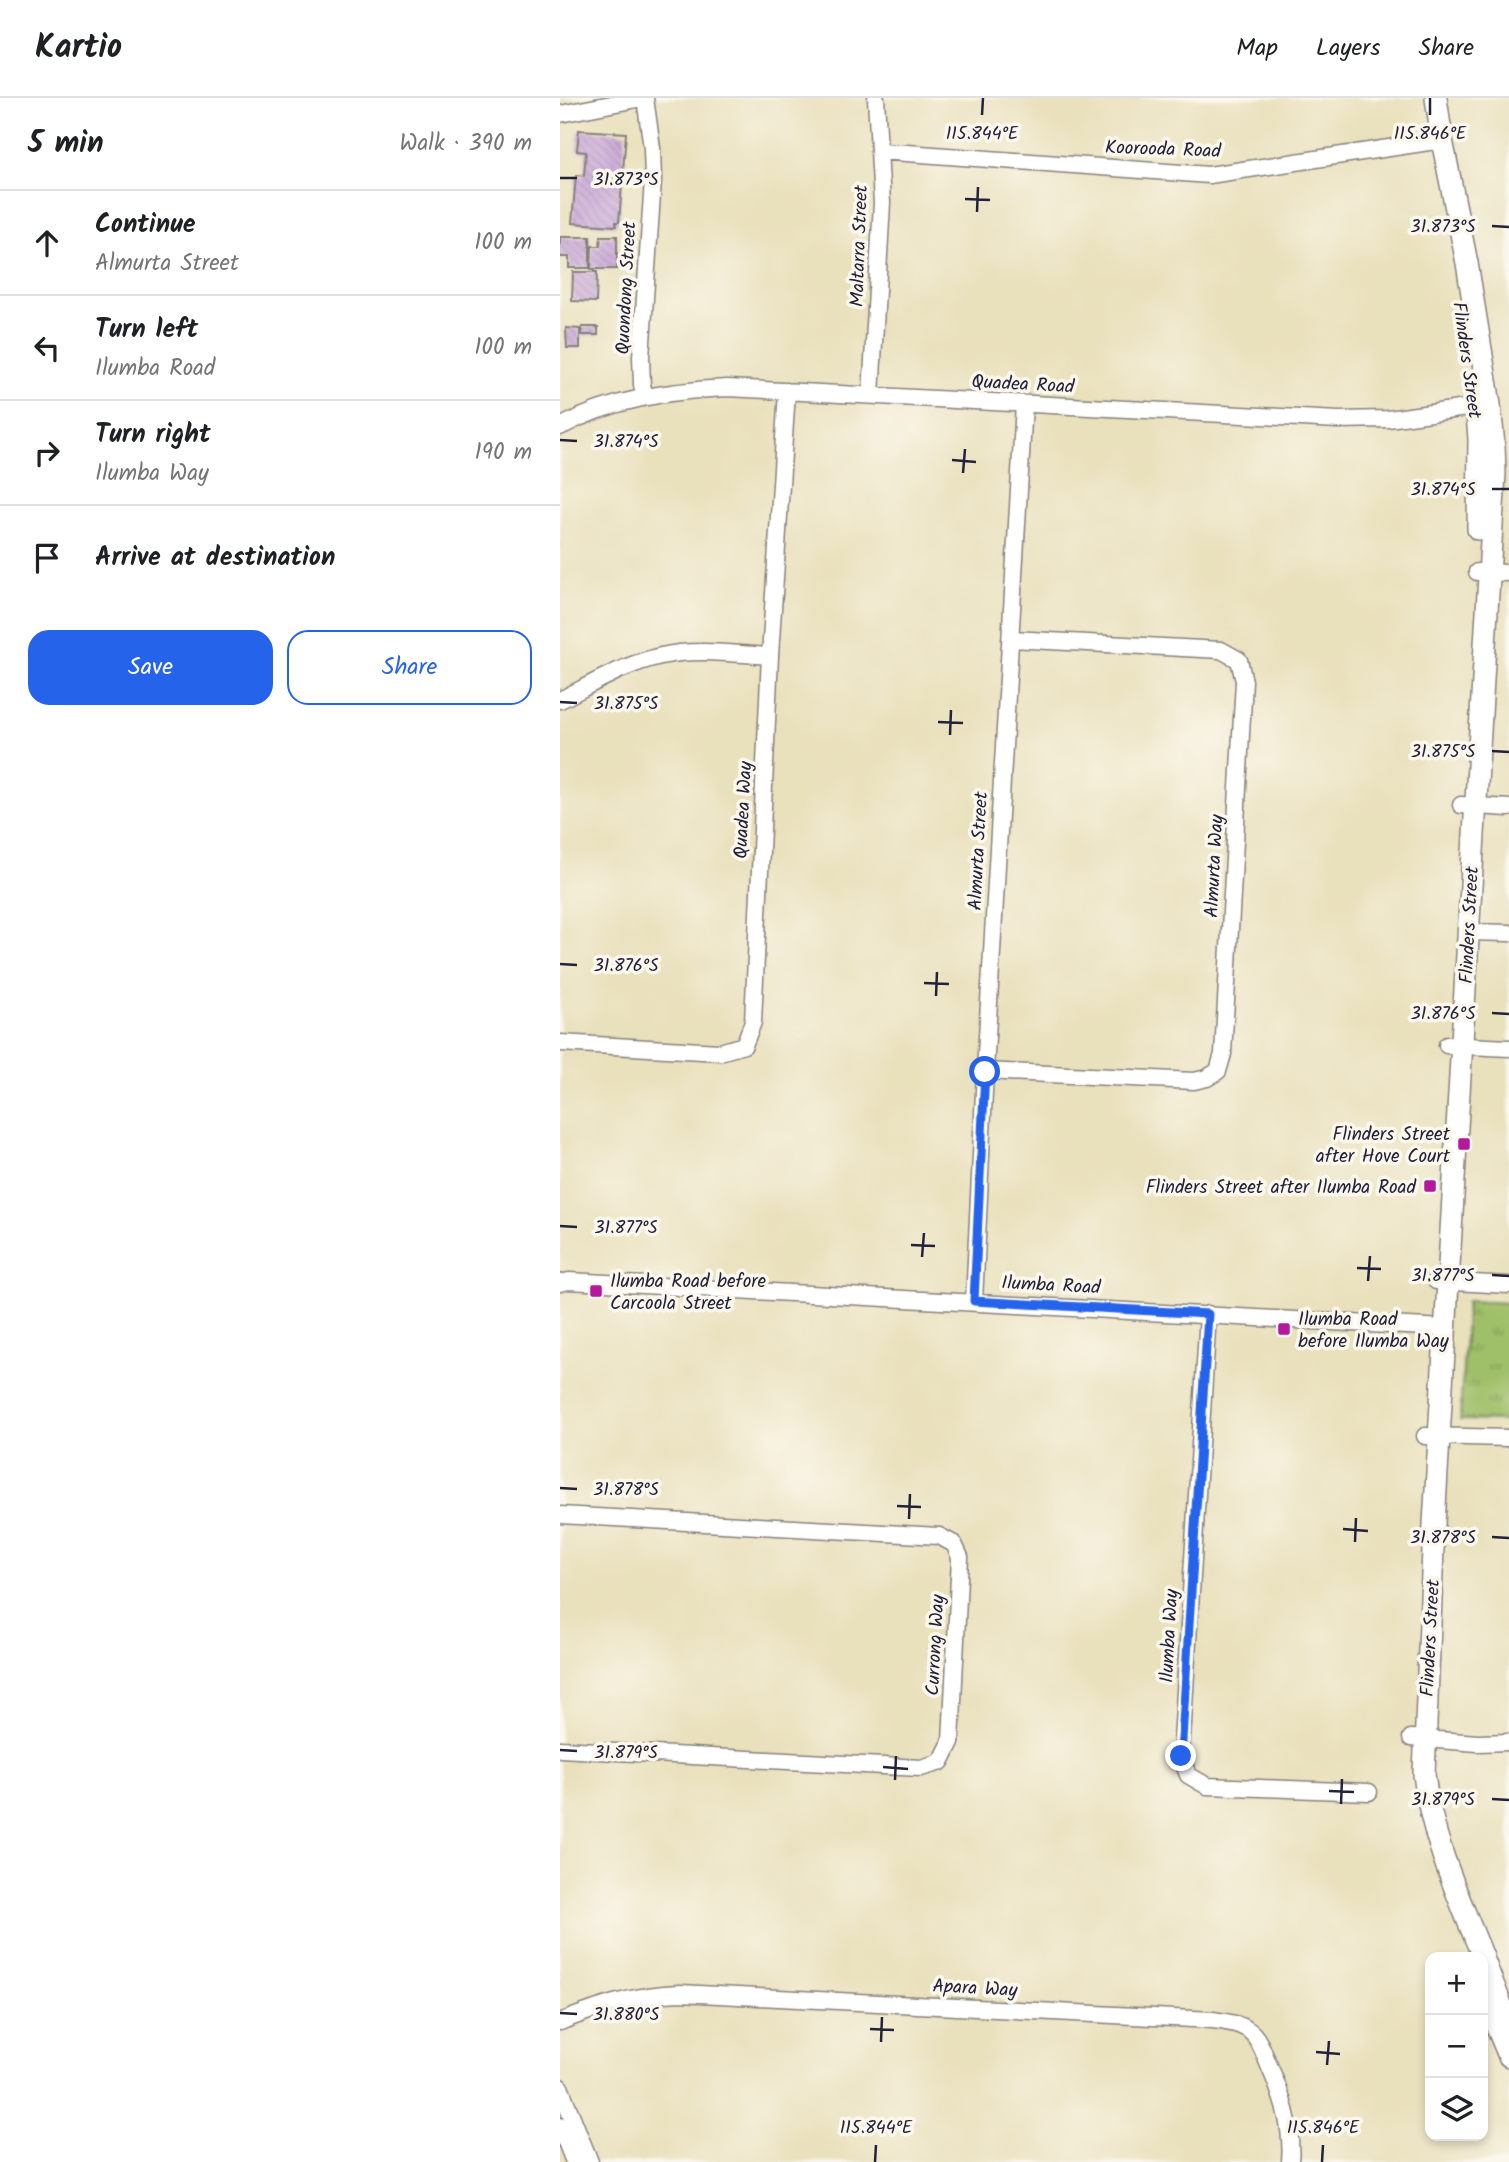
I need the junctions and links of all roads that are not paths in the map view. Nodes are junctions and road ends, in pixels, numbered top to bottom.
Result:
1 (644, 98) edge
2 (876, 98) edge
3 (1425, 98) edge
4 (1436, 98) edge
5 (560, 114) edge
6 (1437, 140) junction
7 (880, 151) junction
8 (787, 391) junction
9 (872, 395) junction
10 (645, 396) junction
11 (1024, 404) junction
12 (1483, 406) junction
13 (560, 427) edge
14 (1491, 572) edge
15 (1011, 639) junction
16 (770, 656) junction
17 (560, 700) edge
18 (1468, 806) junction
19 (1509, 808) edge
20 (1468, 932) junction
21 (1509, 933) edge
22 (560, 1044) edge
23 (1454, 1045) junction
24 (1509, 1048) edge
25 (985, 1072) junction
26 (563, 1281) edge
27 (1442, 1282) junction
28 (1509, 1285) edge
29 (974, 1301) junction
30 (1208, 1314) junction
31 (1439, 1328) junction
32 (1432, 1436) junction
33 (1509, 1438) edge
34 (560, 1515) edge
35 (1417, 1739) junction
36 (1509, 1742) edge
37 (560, 1749) edge
38 (1369, 1792) dead end
39 (1466, 1952) edge
40 (1481, 1952) edge
41 (1488, 1970) edge
42 (1488, 2004) edge
43 (560, 2022) edge
44 (1509, 2025) edge
45 (1509, 2056) edge
46 (560, 2087) edge
47 (560, 2126) edge
48 (582, 2160) edge
49 (1290, 2162) edge

1 - 5 street
1 - 10 street, Quondong Street
2 - 7 street, Maltarra Street
3 - 6 main road, Flinders Street
4 - 6 main road, Flinders Street
6 - 7 street, Koorooda Road
6 - 12 main road, Flinders Street
7 - 9 street, Maltarra Street
8 - 9 street, Quadea Road
8 - 10 street, Quadea Road
8 - 16 street, Quadea Way
9 - 11 street, Quadea Road
10 - 13 street, Quadea Road
11 - 12 street, Quadea Road
11 - 15 street, Almurta Street
12 - 14 main road, Flinders Street
14 - 18 main road, Flinders Street
15 - 25 street, Almurta Street
15 - 25 street, Almurta Way
16 - 17 street
16 - 22 street, Quadea Way
18 - 19 street
18 - 20 main road, Flinders Street
18 - 23 main road, Flinders Street
20 - 21 street
20 - 23 main road, Flinders Street
23 - 24 street
23 - 27 main road, Flinders Street
25 - 29 street, Almurta Street
26 - 29 street, Ilumba Road
27 - 28 street
27 - 31 main road, Flinders Street
29 - 30 street, Ilumba Road
30 - 31 street, Ilumba Road
30 - 38 street, Ilumba Way
31 - 32 main road, Flinders Street
32 - 33 street
32 - 35 main road, Flinders Street
34 - 37 street, Currong Way
35 - 36 street
35 - 39 main road, Flinders Street
35 - 40 main road, Flinders Street
41 - 44 main road, Flinders Street
42 - 45 main road
43 - 49 street, Apara Way
46 - 48 street
47 - 48 street

